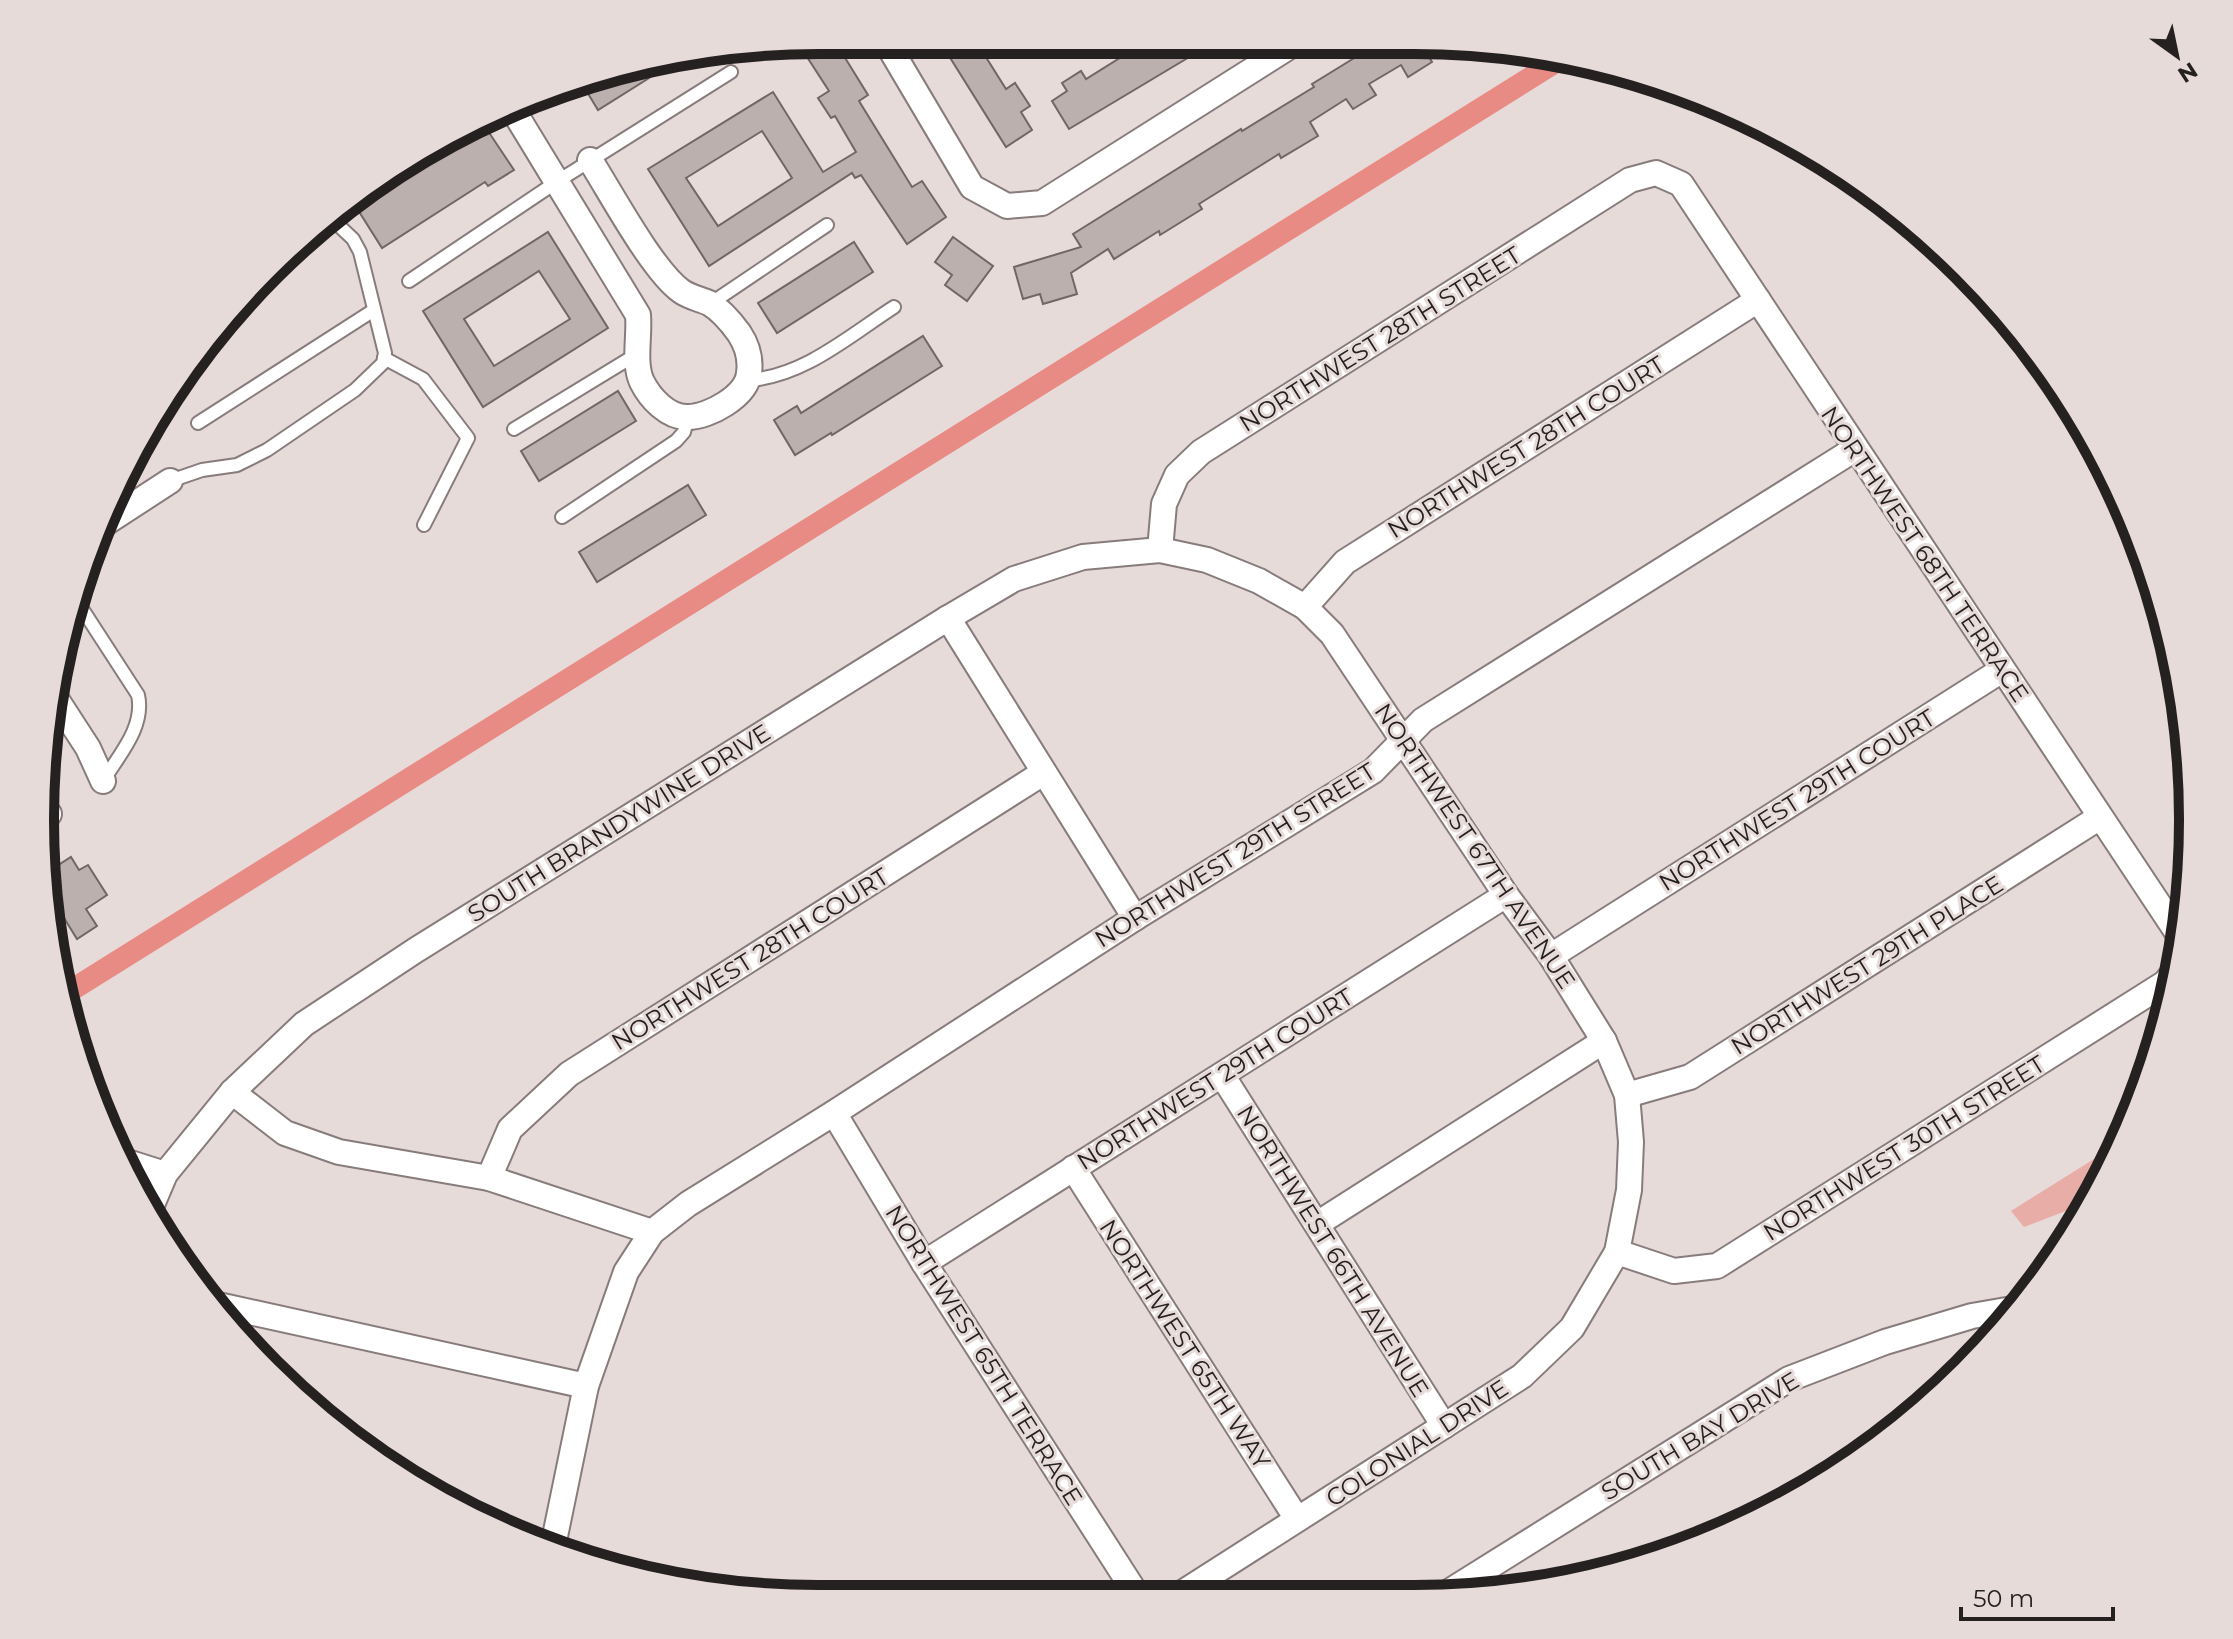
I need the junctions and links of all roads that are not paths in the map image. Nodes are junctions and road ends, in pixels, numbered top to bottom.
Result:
1 (893, 54) edge
2 (1277, 54) edge
3 (731, 72) dead end
4 (517, 117) edge
5 (590, 160) junction
6 (1656, 173) joint
7 (558, 181) junction
8 (338, 225) edge
9 (827, 225) dead end
10 (409, 281) dead end
11 (1758, 300) junction
12 (710, 304) junction
13 (894, 307) dead end
14 (374, 310) junction
15 (637, 354) junction
16 (384, 358) junction
17 (748, 380) junction
18 (688, 417) junction
19 (198, 423) dead end
20 (514, 429) dead end
21 (1855, 449) junction
22 (170, 481) joint
23 (117, 515) edge
24 (562, 517) dead end
25 (424, 525) dead end
26 (1160, 550) junction
27 (1305, 607) junction
28 (83, 611) edge
29 (948, 618) junction
30 (2002, 670) junction
31 (63, 709) edge
32 (1405, 739) junction
33 (1043, 773) junction
34 (103, 781) joint
35 (2100, 817) junction
36 (1506, 895) junction
37 (1135, 918) junction
38 (2171, 923) edge
39 (1551, 956) junction
40 (2160, 986) edge
41 (1604, 1041) junction
42 (1222, 1075) junction
43 (232, 1092) junction
44 (1627, 1095) junction
45 (834, 1113) junction
46 (137, 1165) edge
47 (1073, 1168) junction
48 (165, 1174) junction
49 (489, 1178) junction
50 (155, 1198) edge
51 (1317, 1224) junction
52 (652, 1232) junction
53 (1617, 1252) junction
54 (924, 1263) junction
55 (230, 1308) edge
56 (2000, 1311) edge
57 (586, 1386) junction
58 (1444, 1426) junction
59 (1297, 1519) junction
60 (555, 1537) edge
61 (1463, 1583) edge
62 (1131, 1585) edge
63 (1195, 1585) edge

1 - 2 street
3 - 5 lane
4 - 7 street
5 - 7 lane
5 - 12 street
6 - 11 street, NORTHWEST 68TH TERRACE
6 - 26 street, NORTHWEST 28TH STREET
7 - 10 lane
7 - 15 street
8 - 14 lane
9 - 12 lane
11 - 21 street, NORTHWEST 68TH TERRACE
11 - 27 street, NORTHWEST 28TH COURT
12 - 17 street
13 - 17 lane
14 - 16 lane
14 - 19 lane
15 - 18 street
15 - 20 lane
16 - 22 lane
16 - 25 lane
17 - 18 street
18 - 24 lane
21 - 30 street, NORTHWEST 68TH TERRACE
21 - 32 street, NORTHWEST 29TH STREET
22 - 23 street
26 - 27 street, NORTHWEST 67TH AVENUE
26 - 29 street, SOUTH BRANDYWINE DRIVE
27 - 32 street, NORTHWEST 67TH AVENUE
28 - 34 lane
29 - 33 street
29 - 43 street, SOUTH BRANDYWINE DRIVE
30 - 35 street, NORTHWEST 68TH TERRACE
30 - 39 street, NORTHWEST 29TH COURT
31 - 34 street
32 - 36 street, NORTHWEST 67TH AVENUE
32 - 37 street, NORTHWEST 29TH STREET
33 - 37 street
33 - 49 street, NORTHWEST 28TH COURT
35 - 38 street, NORTHWEST 68TH TERRACE
35 - 44 street, NORTHWEST 29TH PLACE
36 - 39 street, NORTHWEST 67TH AVENUE
36 - 42 street, NORTHWEST 29TH COURT
37 - 45 street, NORTHWEST 29TH STREET
39 - 41 street, NORTHWEST 67TH AVENUE
40 - 53 street, NORTHWEST 30TH STREET
41 - 44 street, NORTHWEST 67TH AVENUE
41 - 51 street
42 - 47 street, NORTHWEST 29TH COURT
42 - 51 street, NORTHWEST 66TH AVENUE
43 - 48 street, SOUTH BRANDYWINE DRIVE
43 - 49 street
44 - 53 street, NORTHWEST 67TH AVENUE
45 - 52 street, NORTHWEST 29TH STREET
45 - 54 street, NORTHWEST 65TH TERRACE
46 - 48 street
47 - 54 street, NORTHWEST 29TH COURT
47 - 59 street, NORTHWEST 65TH WAY
48 - 50 street, SOUTH BRANDYWINE DRIVE
49 - 52 street
51 - 58 street, NORTHWEST 66TH AVENUE
52 - 57 street, NORTHWEST 29TH STREET
53 - 58 street, COLONIAL DRIVE
54 - 62 street, NORTHWEST 65TH TERRACE
55 - 57 street
56 - 61 street, SOUTH BAY DRIVE
57 - 60 street, NORTHWEST 29TH STREET
58 - 59 street, COLONIAL DRIVE
59 - 63 street, COLONIAL DRIVE

